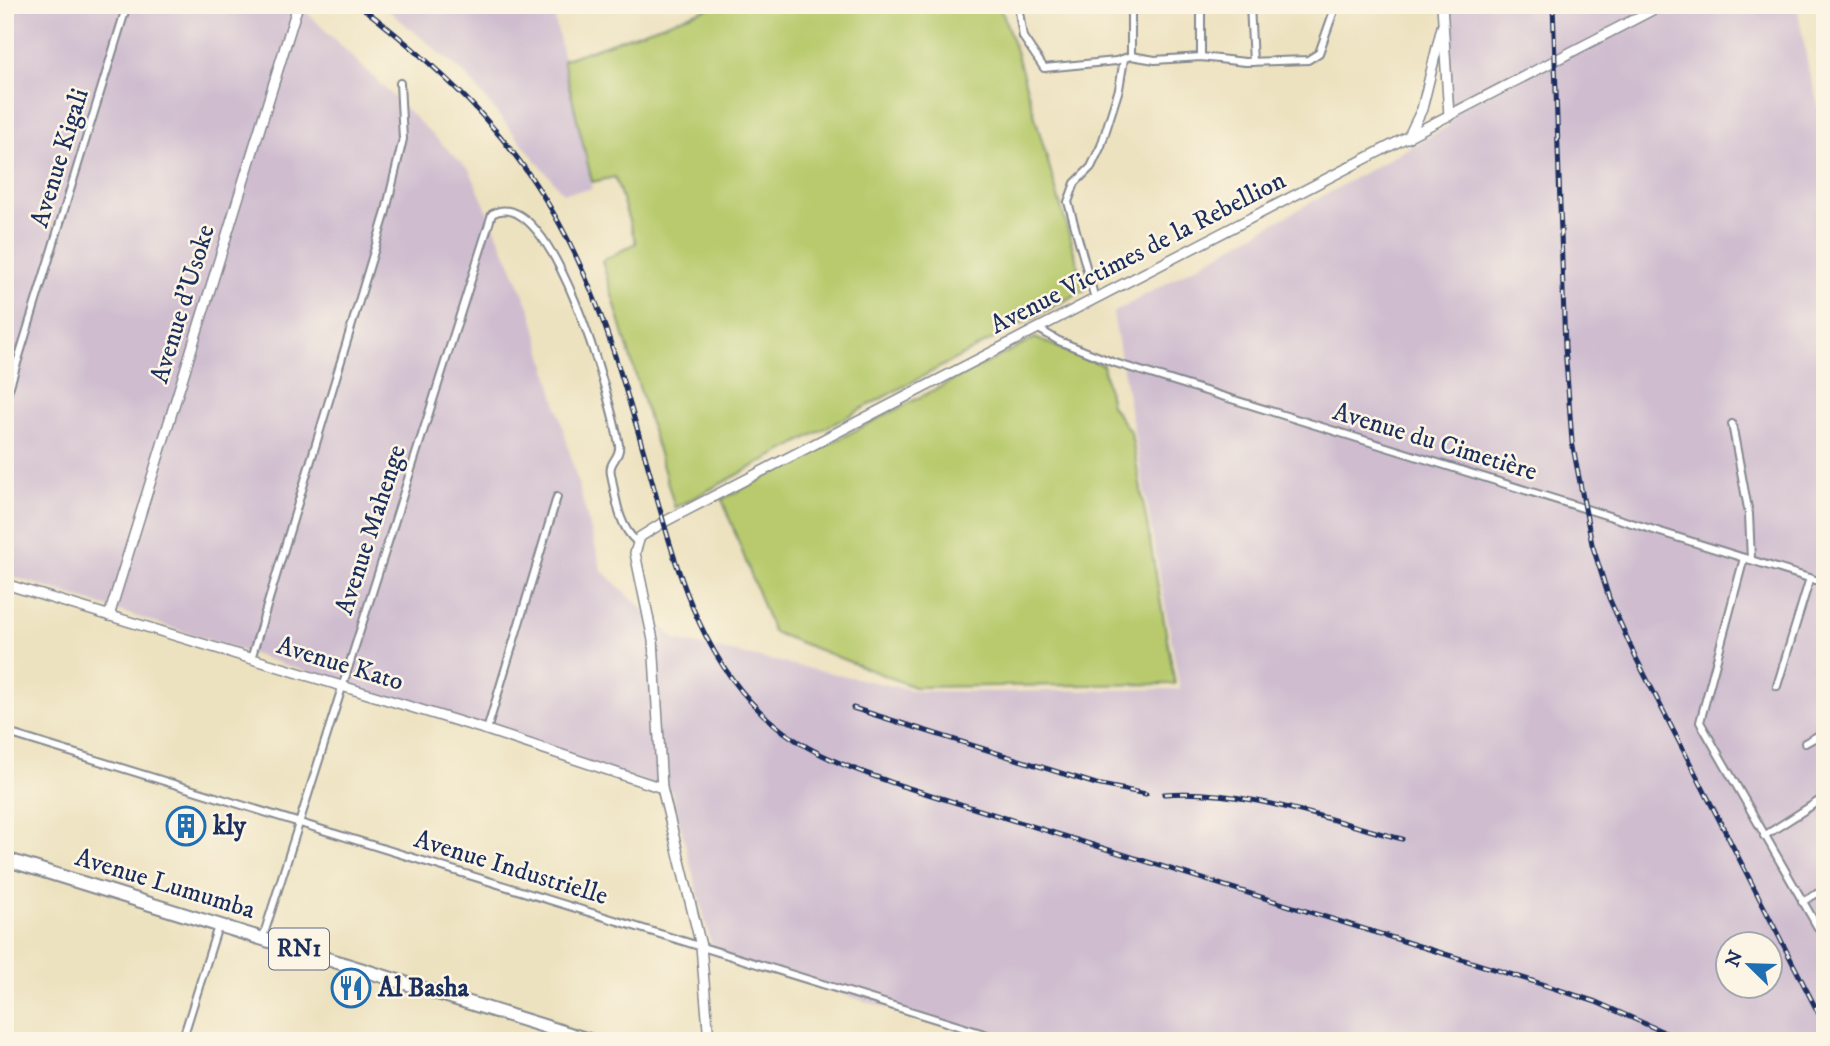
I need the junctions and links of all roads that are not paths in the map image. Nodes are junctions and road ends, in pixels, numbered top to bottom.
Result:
1 (127, 5) edge
2 (298, 5) edge
3 (1018, 5) edge
4 (1130, 5) edge
5 (1201, 5) edge
6 (1250, 5) edge
7 (1336, 5) edge
8 (1442, 5) edge
9 (1662, 5) edge
10 (1443, 27) junction
11 (1201, 57) junction
12 (1128, 58) junction
13 (1253, 62) junction
14 (400, 83) dead end
15 (1449, 116) junction
16 (1408, 139) junction
17 (1094, 299) junction
18 (1037, 328) junction
19 (5, 402) edge
20 (1732, 424) dead end
21 (557, 497) dead end
22 (637, 542) junction
23 (1748, 559) junction
24 (1810, 578) junction
25 (1825, 583) edge
26 (5, 584) edge
27 (109, 616) junction
28 (251, 659) junction
29 (341, 686) junction
30 (1777, 686) dead end
31 (487, 730) junction
32 (5, 732) edge
33 (1825, 732) edge
34 (1805, 743) dead end
35 (662, 788) junction
36 (1825, 797) edge
37 (298, 823) junction
38 (1764, 836) junction
39 (5, 859) edge
40 (1825, 889) edge
41 (1802, 902) junction
42 (219, 923) junction
43 (263, 937) junction
44 (1825, 940) edge
45 (701, 946) junction
46 (182, 1041) edge
47 (592, 1041) edge
48 (709, 1041) edge
49 (1007, 1041) edge

1 - 19 street, Avenue Kigali
2 - 27 street, Avenue d'Usoke
3 - 12 street
4 - 12 street
5 - 11 street
6 - 13 street
7 - 13 street
8 - 10 street
9 - 15 street, Avenue Victimes de la Rebellion
10 - 15 street
10 - 16 street
11 - 12 street
11 - 13 street
12 - 17 street
14 - 28 street
15 - 16 street, Avenue Victimes de la Rebellion
16 - 17 street, Avenue Victimes de la Rebellion
17 - 18 street, Avenue Victimes de la Rebellion
18 - 22 street, Avenue Victimes de la Rebellion
18 - 23 street, Avenue du Cimetière
20 - 23 street
21 - 31 street
22 - 29 street, Avenue Mahenge
22 - 35 street
23 - 24 street, Avenue du Cimetière
23 - 38 street
24 - 25 street, Avenue du Cimetière
24 - 30 street
26 - 27 street, Avenue Kato
27 - 28 street, Avenue Kato
28 - 29 street, Avenue Kato
29 - 31 street, Avenue Kato
29 - 37 street, Avenue Mahenge
31 - 35 street, Avenue Kato
32 - 37 street, Avenue Industrielle
33 - 34 street
35 - 45 street
36 - 38 street
37 - 43 street, Avenue Mahenge
37 - 45 street, Avenue Industrielle
38 - 41 street
39 - 42 highway, Avenue Lumumba / RN1
40 - 41 street
41 - 44 street
42 - 43 highway, Avenue Lumumba / RN1
42 - 46 street
43 - 47 highway, Avenue Lumumba / RN1
45 - 48 street
45 - 49 street, Avenue Industrielle

